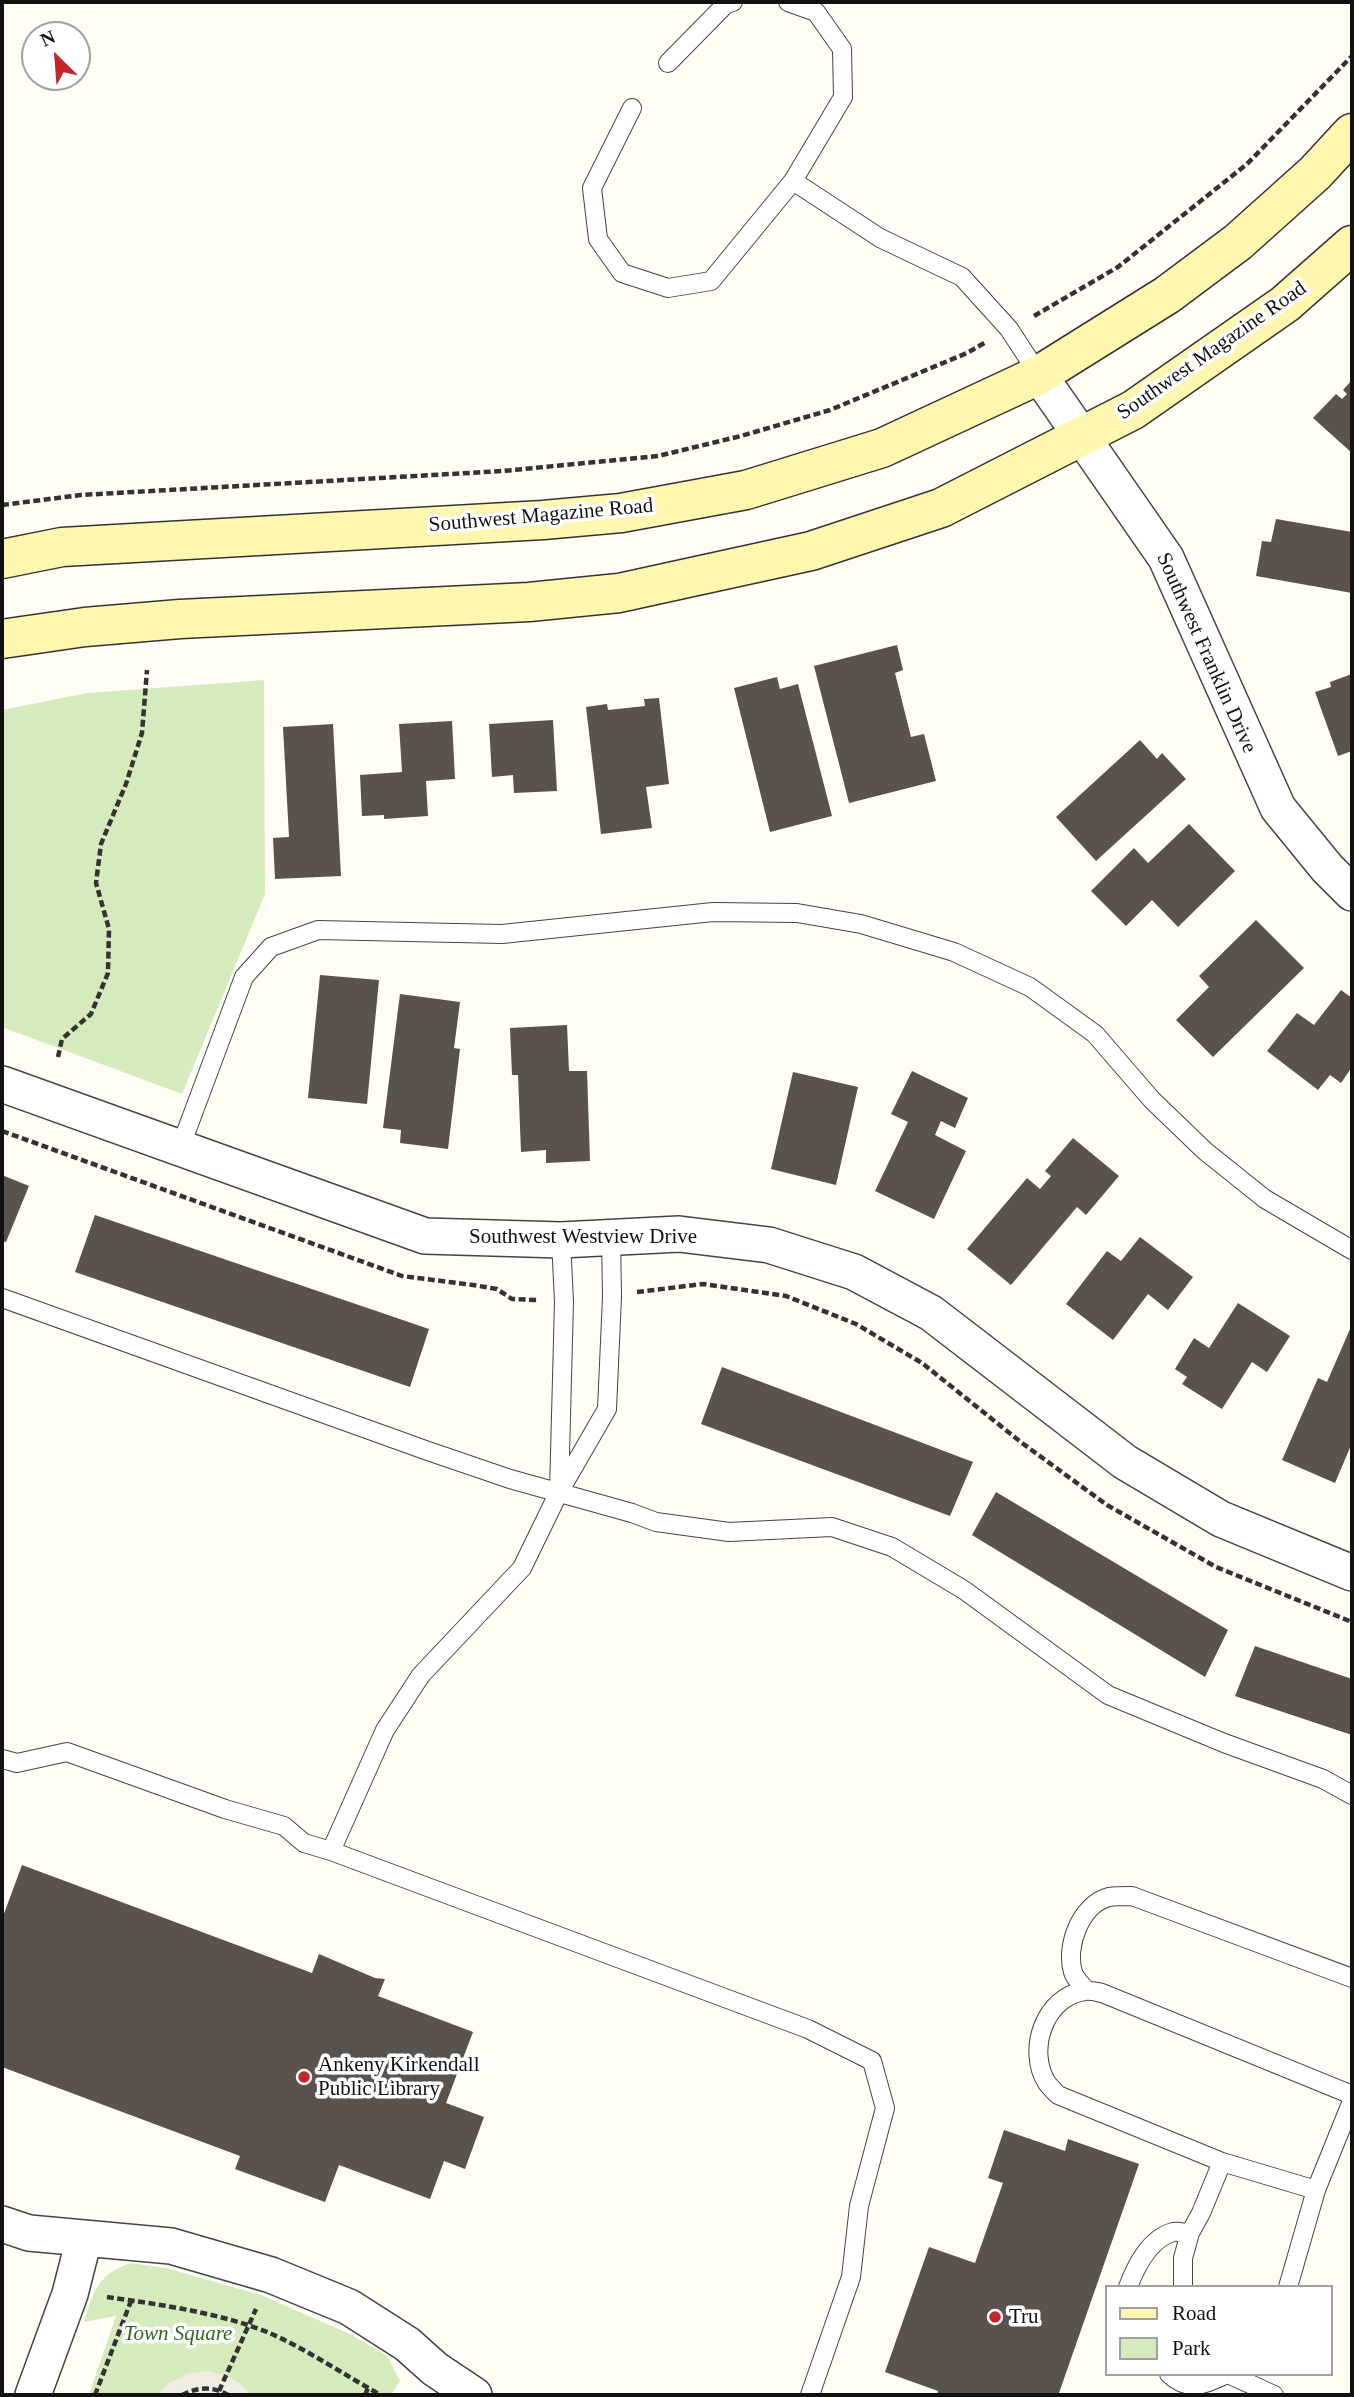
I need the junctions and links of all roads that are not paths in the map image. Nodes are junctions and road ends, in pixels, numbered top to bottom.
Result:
1 (733, 2) edge
2 (788, 2) edge
3 (668, 63) dead end
4 (632, 108) dead end
5 (1352, 134) edge
6 (793, 181) junction
7 (1352, 245) edge
8 (1039, 375) junction
9 (1083, 437) junction
10 (2, 559) edge
11 (2, 639) edge
12 (1352, 893) edge
13 (2, 1084) edge
14 (180, 1148) junction
15 (611, 1236) junction
16 (561, 1240) junction
17 (1352, 1250) edge
18 (2, 1298) edge
19 (559, 1492) junction
20 (1352, 1573) edge
21 (2, 1759) edge
22 (1352, 1796) edge
23 (331, 1851) junction
24 (1352, 1978) edge
25 (1086, 1990) junction
26 (1352, 2095) edge
27 (1352, 2101) edge
28 (1222, 2162) junction
29 (1316, 2190) junction
30 (2, 2224) edge
31 (1190, 2233) junction
32 (84, 2239) junction
33 (1129, 2285) edge
34 (1184, 2285) edge
35 (1289, 2285) edge
36 (1172, 2376) edge
37 (1223, 2376) edge
38 (1234, 2376) edge
39 (430, 2382) edge
40 (1265, 2385) edge
41 (33, 2395) edge
42 (474, 2395) edge
43 (810, 2395) edge

1 - 3 lane
2 - 6 lane
4 - 6 lane
5 - 8 main road, Southwest Magazine Road
6 - 8 lane
7 - 9 main road, Southwest Magazine Road
8 - 9 street, Southwest Franklin Drive
8 - 10 main road, Southwest Magazine Road
9 - 11 main road, Southwest Magazine Road
9 - 12 street, Southwest Franklin Drive
13 - 14 street, Southwest Westview Drive
14 - 16 street, Southwest Westview Drive
14 - 17 lane
15 - 16 street, Southwest Westview Drive
15 - 19 lane
15 - 20 street, Southwest Westview Drive
16 - 19 lane
18 - 19 lane
19 - 22 lane
19 - 23 lane
21 - 23 lane
23 - 43 lane
24 - 25 lane
25 - 26 lane
25 - 28 lane
27 - 29 lane
28 - 29 lane
28 - 31 lane
29 - 35 lane
30 - 32 street
31 - 33 lane
31 - 34 lane
32 - 39 street
32 - 41 street
36 - 37 lane
38 - 40 lane
39 - 42 street

